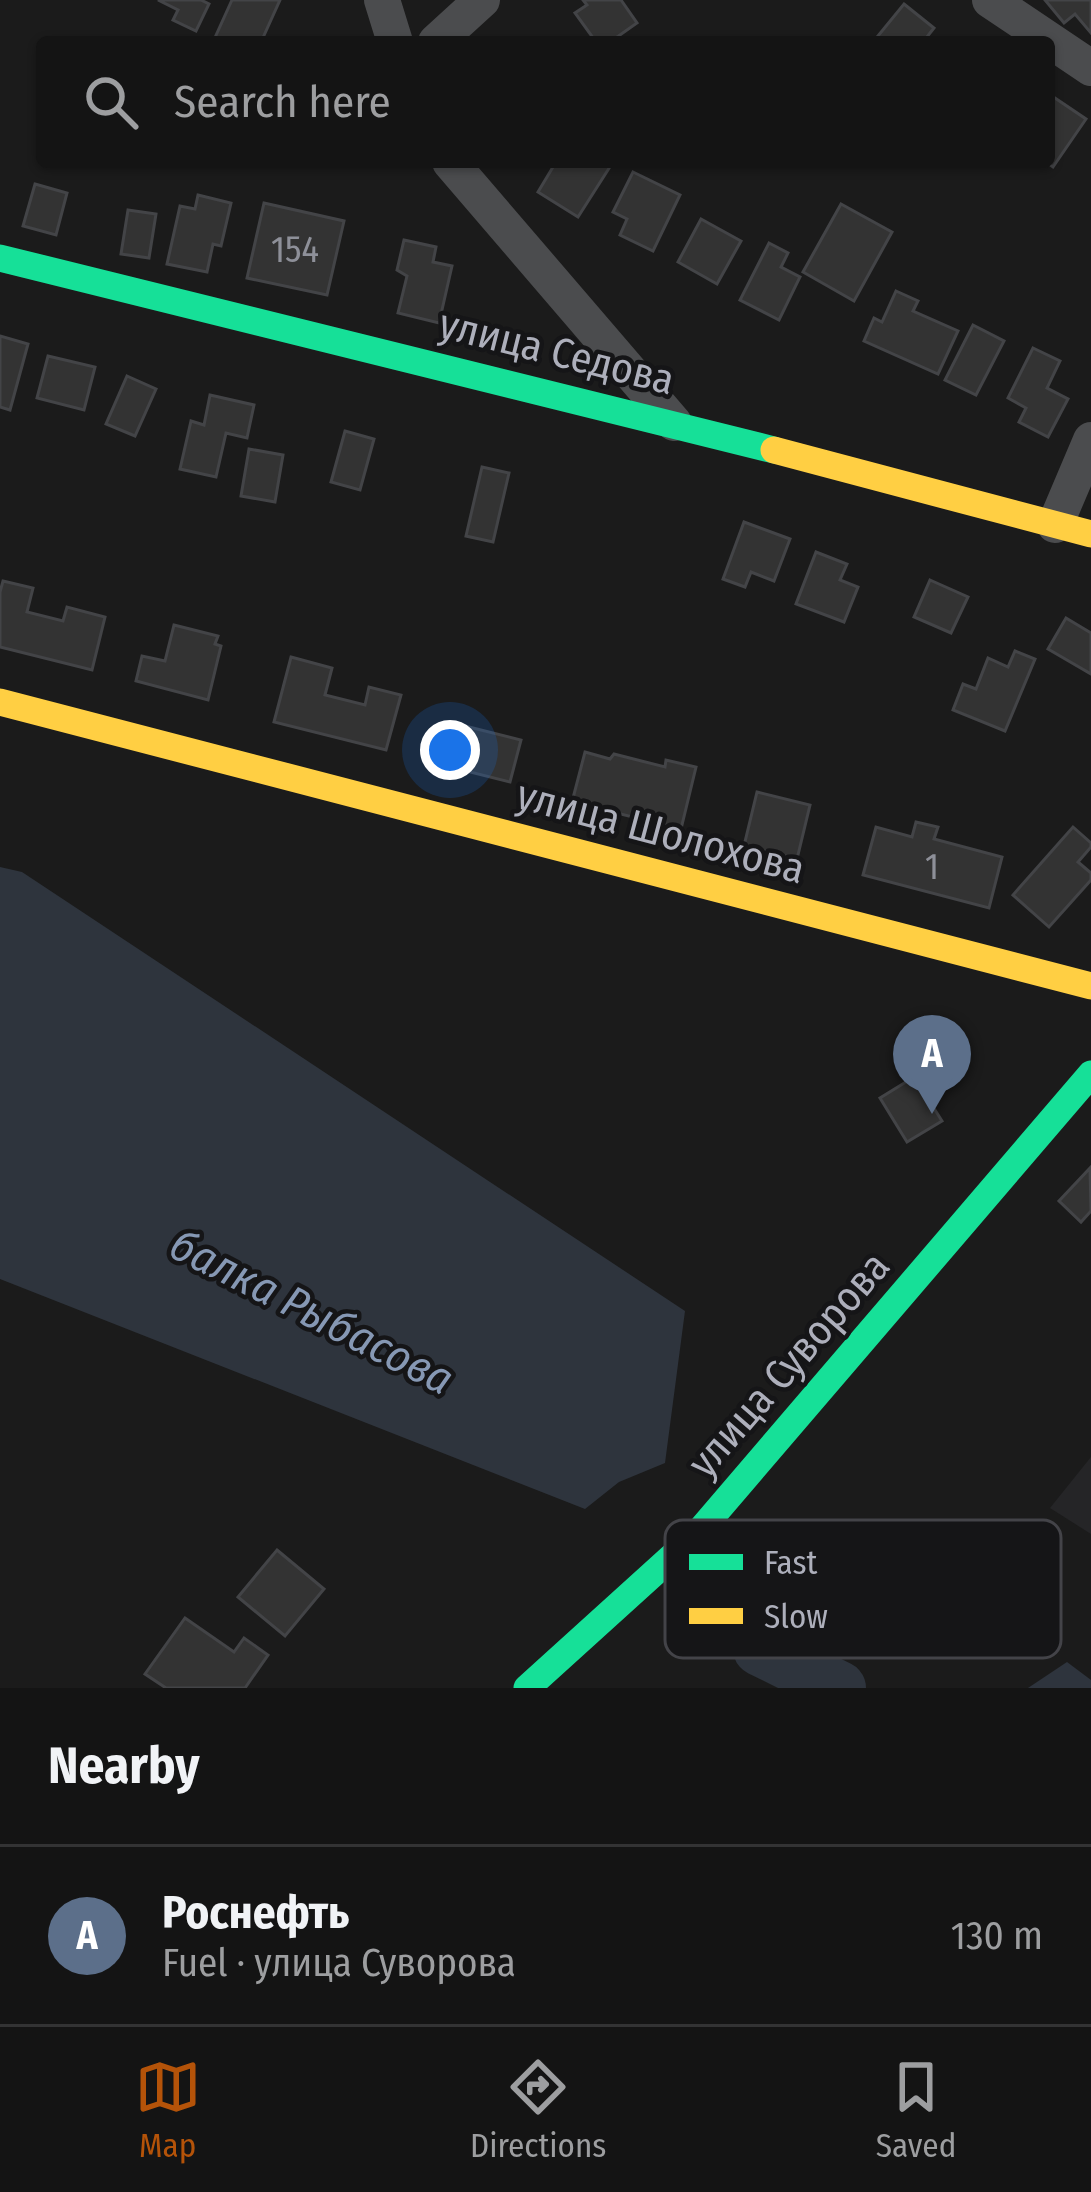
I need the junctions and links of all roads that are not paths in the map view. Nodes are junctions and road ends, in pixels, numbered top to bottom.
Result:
1 (382, 0) edge
2 (482, 0) edge
3 (991, 0) edge
4 (393, 36) edge
5 (443, 36) edge
6 (1044, 36) edge
7 (1055, 44) edge
8 (1091, 68) edge
9 (455, 168) edge
10 (0, 258) edge
11 (674, 424) junction
12 (1091, 440) edge
13 (1055, 525) junction
14 (1091, 534) edge
15 (0, 702) edge
16 (1091, 986) edge
17 (1091, 1075) edge
18 (710, 1520) edge
19 (665, 1564) edge
20 (527, 1688) edge

1 - 4 street
2 - 5 street
3 - 6 street
7 - 8 street
9 - 11 street
10 - 11 main road, улица Седова
11 - 13 main road, улица Седова
12 - 13 street
13 - 14 main road, улица Седова
15 - 16 main road, улица Шолохова
17 - 18 main road, улица Суворова
19 - 20 main road, улица Суворова

